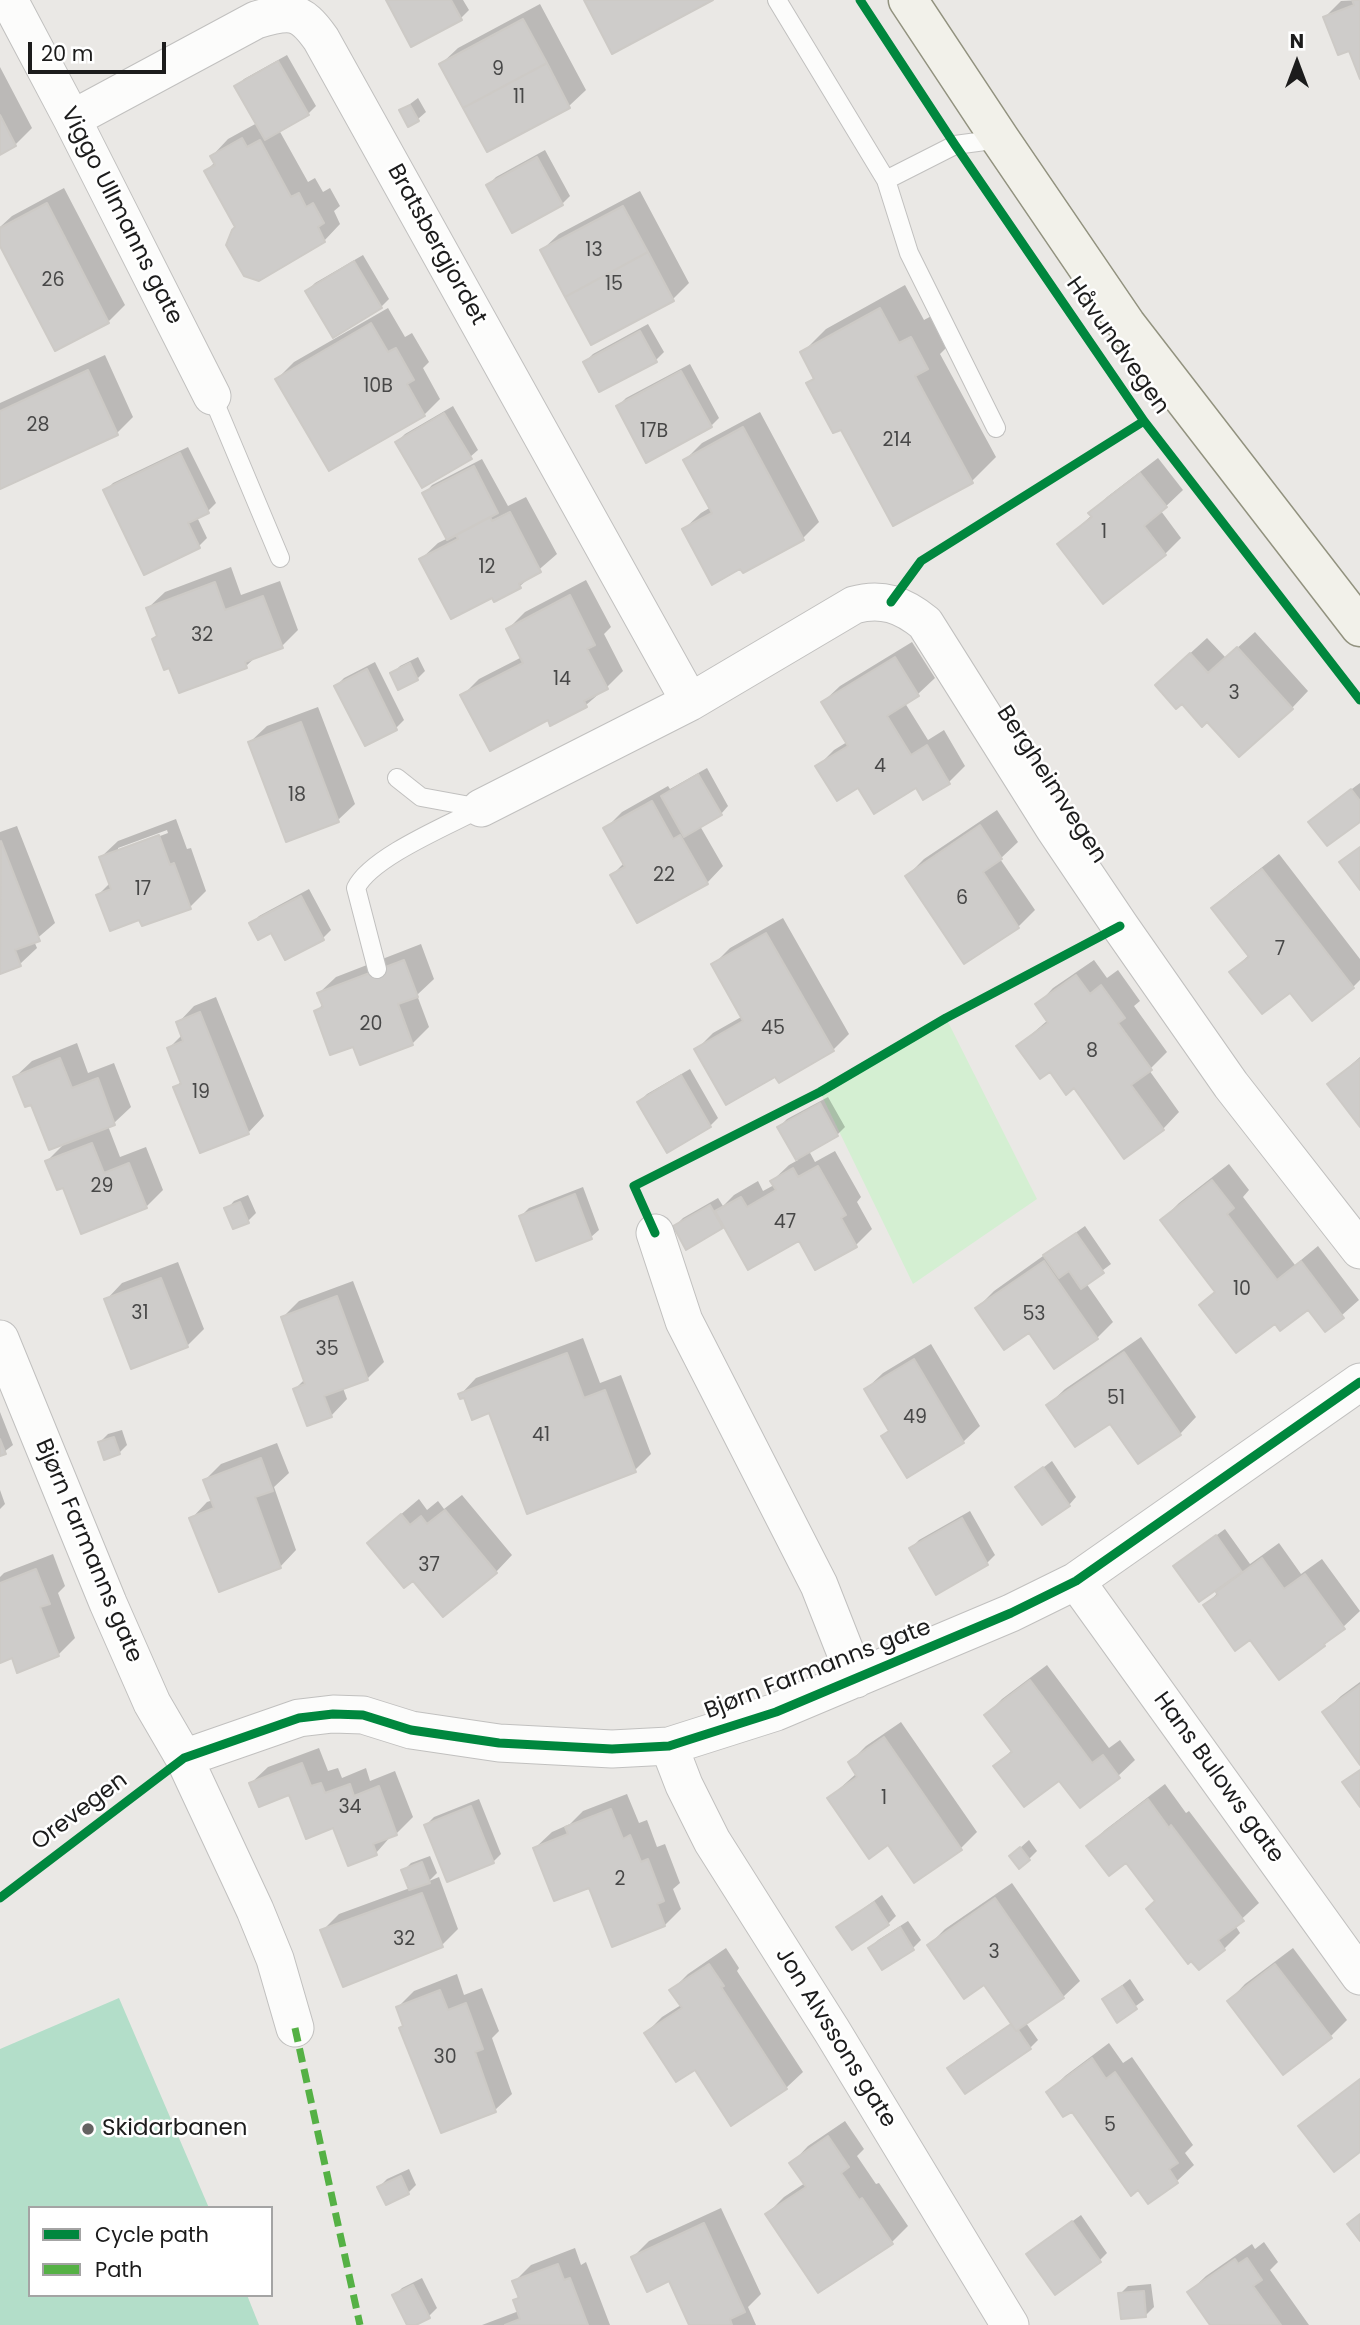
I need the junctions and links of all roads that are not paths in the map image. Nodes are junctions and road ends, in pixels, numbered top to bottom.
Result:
1 (9, 0) edge
2 (777, 0) edge
3 (908, 0) edge
4 (295, 7) edge
5 (72, 118) junction
6 (1000, 139) junction
7 (886, 180) junction
8 (212, 396) joint
9 (996, 428) dead end
10 (280, 558) dead end
11 (1360, 627) edge
12 (690, 702) junction
13 (397, 778) dead end
14 (481, 808) junction
15 (376, 969) dead end
16 (655, 1233) dead end
17 (1360, 1250) edge
18 (0, 1339) edge
19 (1360, 1382) edge
20 (1076, 1581) junction
21 (856, 1679) junction
22 (669, 1746) junction
23 (184, 1758) junction
24 (1360, 1976) edge
25 (295, 2028) dead end
26 (1010, 2325) edge

1 - 5 street, Viggo Ullmanns gate
2 - 7 lane
3 - 6 main road, Håvundvegen
4 - 5 street, Bratsbergjordet
4 - 12 street, Bratsbergjordet
5 - 8 street, Viggo Ullmanns gate
6 - 7 lane
6 - 11 main road, Håvundvegen
7 - 9 lane
8 - 10 lane
12 - 14 street, Bergheimvegen
12 - 17 street, Bergheimvegen
13 - 14 lane
14 - 15 lane
16 - 21 street, Bjørn Farmanns gate
18 - 23 street, Bjørn Farmanns gate
19 - 20 street, Bjørn Farmanns gate
20 - 21 street, Bjørn Farmanns gate
20 - 24 street, Hans Bulows gate
21 - 22 street, Bjørn Farmanns gate
22 - 23 street, Bjørn Farmanns gate
22 - 26 street, Jon Alvssons gate
23 - 25 street, Bjørn Farmanns gate

